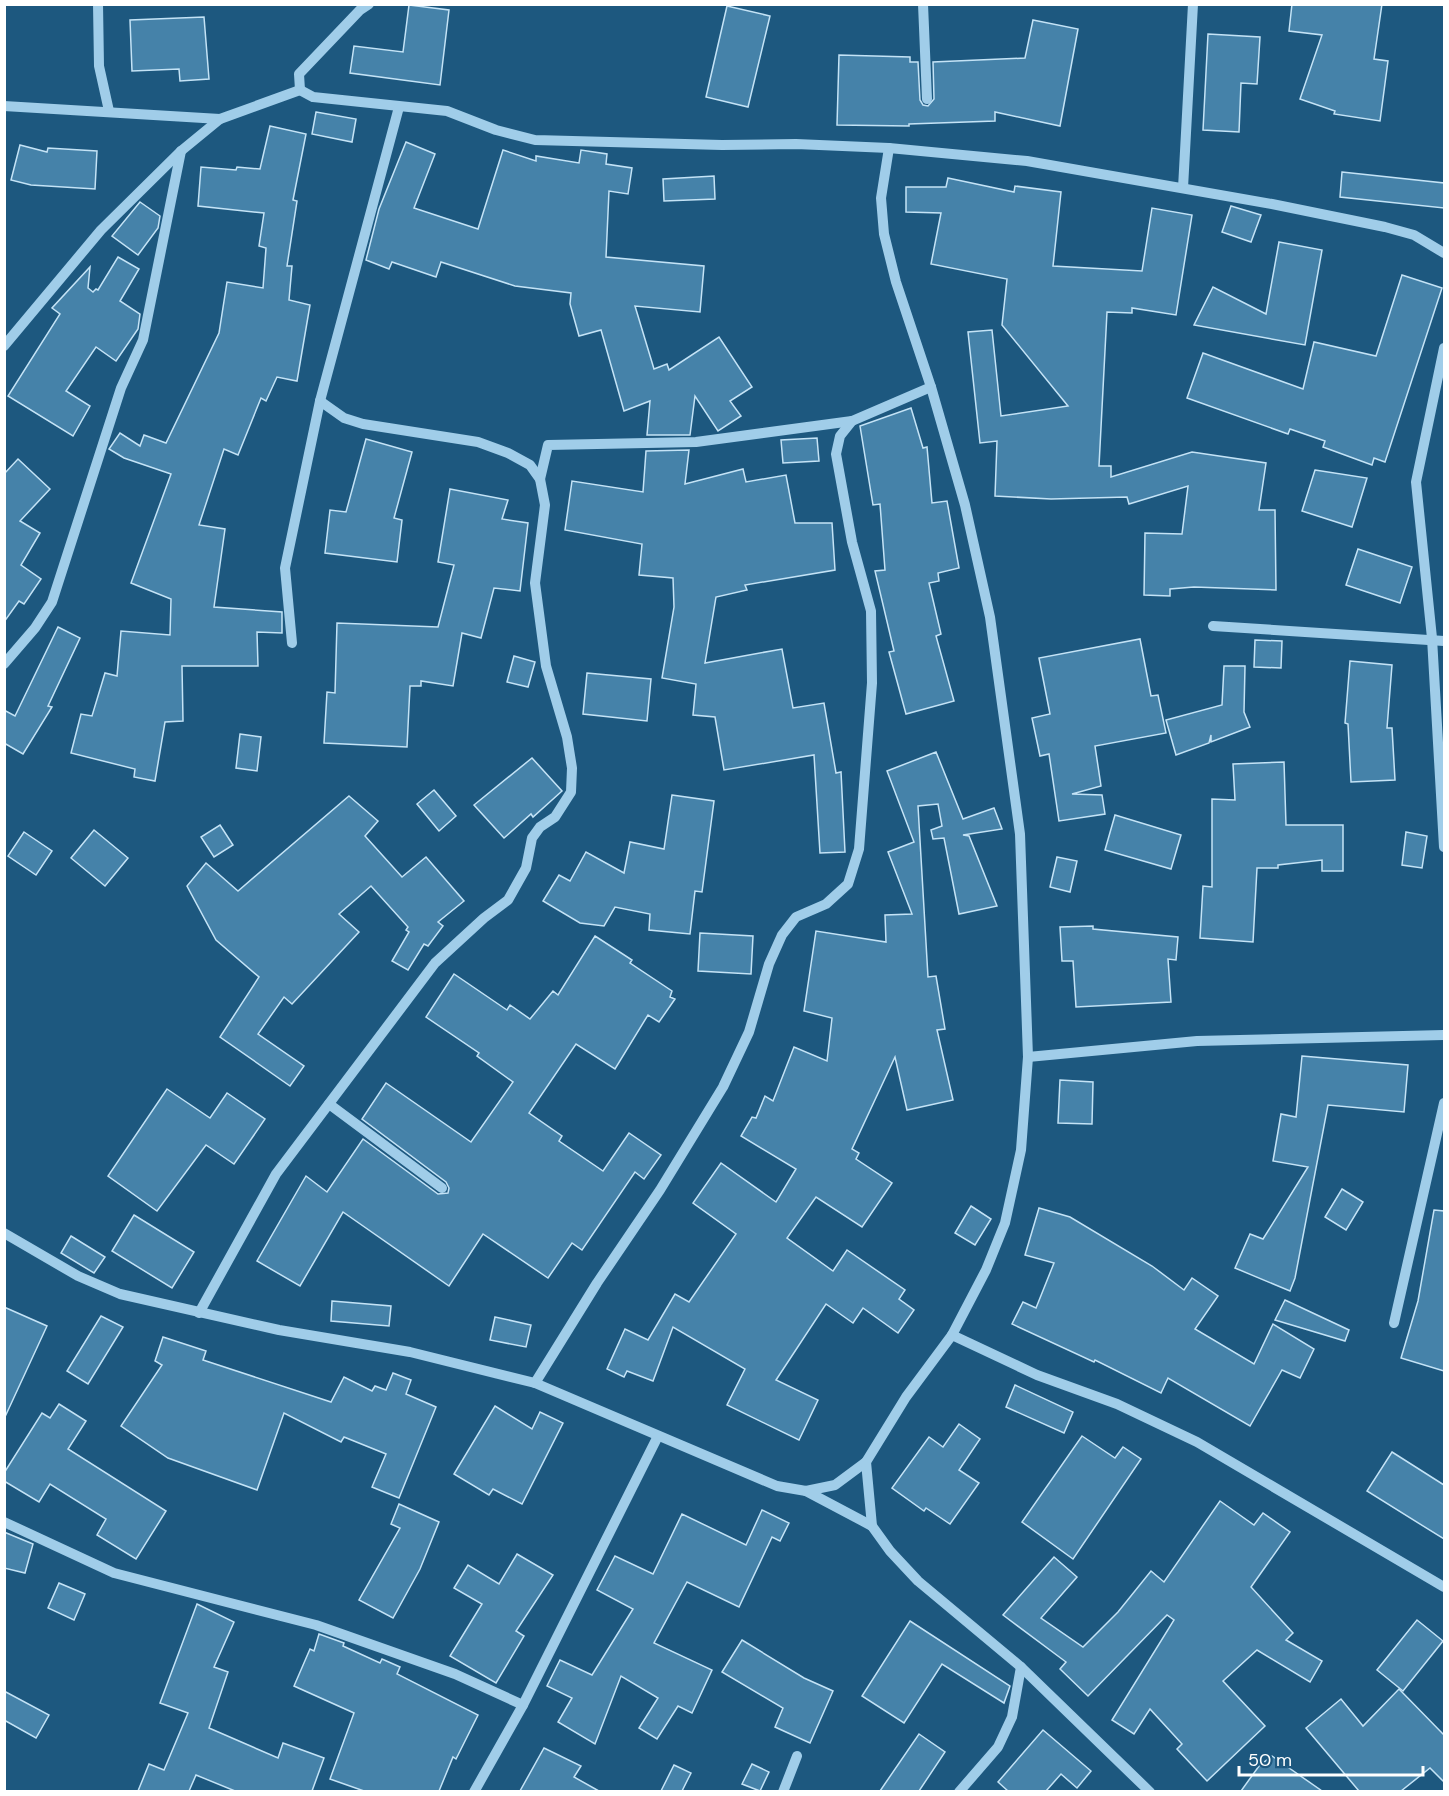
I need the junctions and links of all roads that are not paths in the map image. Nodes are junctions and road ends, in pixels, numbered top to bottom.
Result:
1 (98, 4) edge
2 (369, 4) edge
3 (923, 4) edge
4 (1193, 4) edge
5 (300, 90) junction
6 (927, 99) dead end
7 (4, 106) edge
8 (399, 107) junction
9 (109, 111) junction
10 (220, 119) junction
11 (889, 148) junction
12 (181, 151) junction
13 (1183, 188) junction
14 (1444, 253) edge
15 (4, 346) edge
16 (1444, 348) edge
17 (931, 387) junction
18 (320, 401) junction
19 (852, 421) junction
20 (540, 479) junction
21 (1213, 626) dead end
22 (1432, 638) junction
23 (1444, 641) edge
24 (292, 643) dead end
25 (4, 664) edge
26 (1444, 847) edge
27 (1444, 1035) edge
28 (1028, 1057) junction
29 (1444, 1103) edge
30 (329, 1104) junction
31 (442, 1188) dead end
32 (4, 1233) edge
33 (199, 1313) junction
34 (1394, 1323) dead end
35 (952, 1335) junction
36 (535, 1383) junction
37 (658, 1436) junction
38 (866, 1462) junction
39 (806, 1491) junction
40 (4, 1522) edge
41 (872, 1526) junction
42 (1444, 1587) edge
43 (1022, 1667) junction
44 (523, 1705) junction
45 (797, 1756) dead end
46 (474, 1791) edge
47 (783, 1791) edge
48 (959, 1791) edge
49 (1150, 1791) edge

1 - 9 street
2 - 5 street
3 - 6 street
4 - 13 street
5 - 8 street
5 - 10 street
7 - 9 street
8 - 11 street
8 - 18 street
9 - 10 street
10 - 12 street
11 - 13 street
11 - 17 street
12 - 15 street
12 - 25 street
13 - 14 street
16 - 22 street
17 - 19 street
17 - 28 street
18 - 20 street
18 - 24 street
19 - 20 street
19 - 36 street
20 - 30 street
21 - 22 street
22 - 23 street
22 - 26 street
27 - 28 street
28 - 35 street
29 - 34 street
30 - 31 street
30 - 33 street
32 - 33 street
33 - 36 street
35 - 38 street
35 - 42 street
36 - 37 street
37 - 39 street
37 - 44 street
38 - 39 street
38 - 41 street
39 - 41 street
40 - 44 street
41 - 43 street
43 - 48 street
43 - 49 street
44 - 46 street
45 - 47 street

